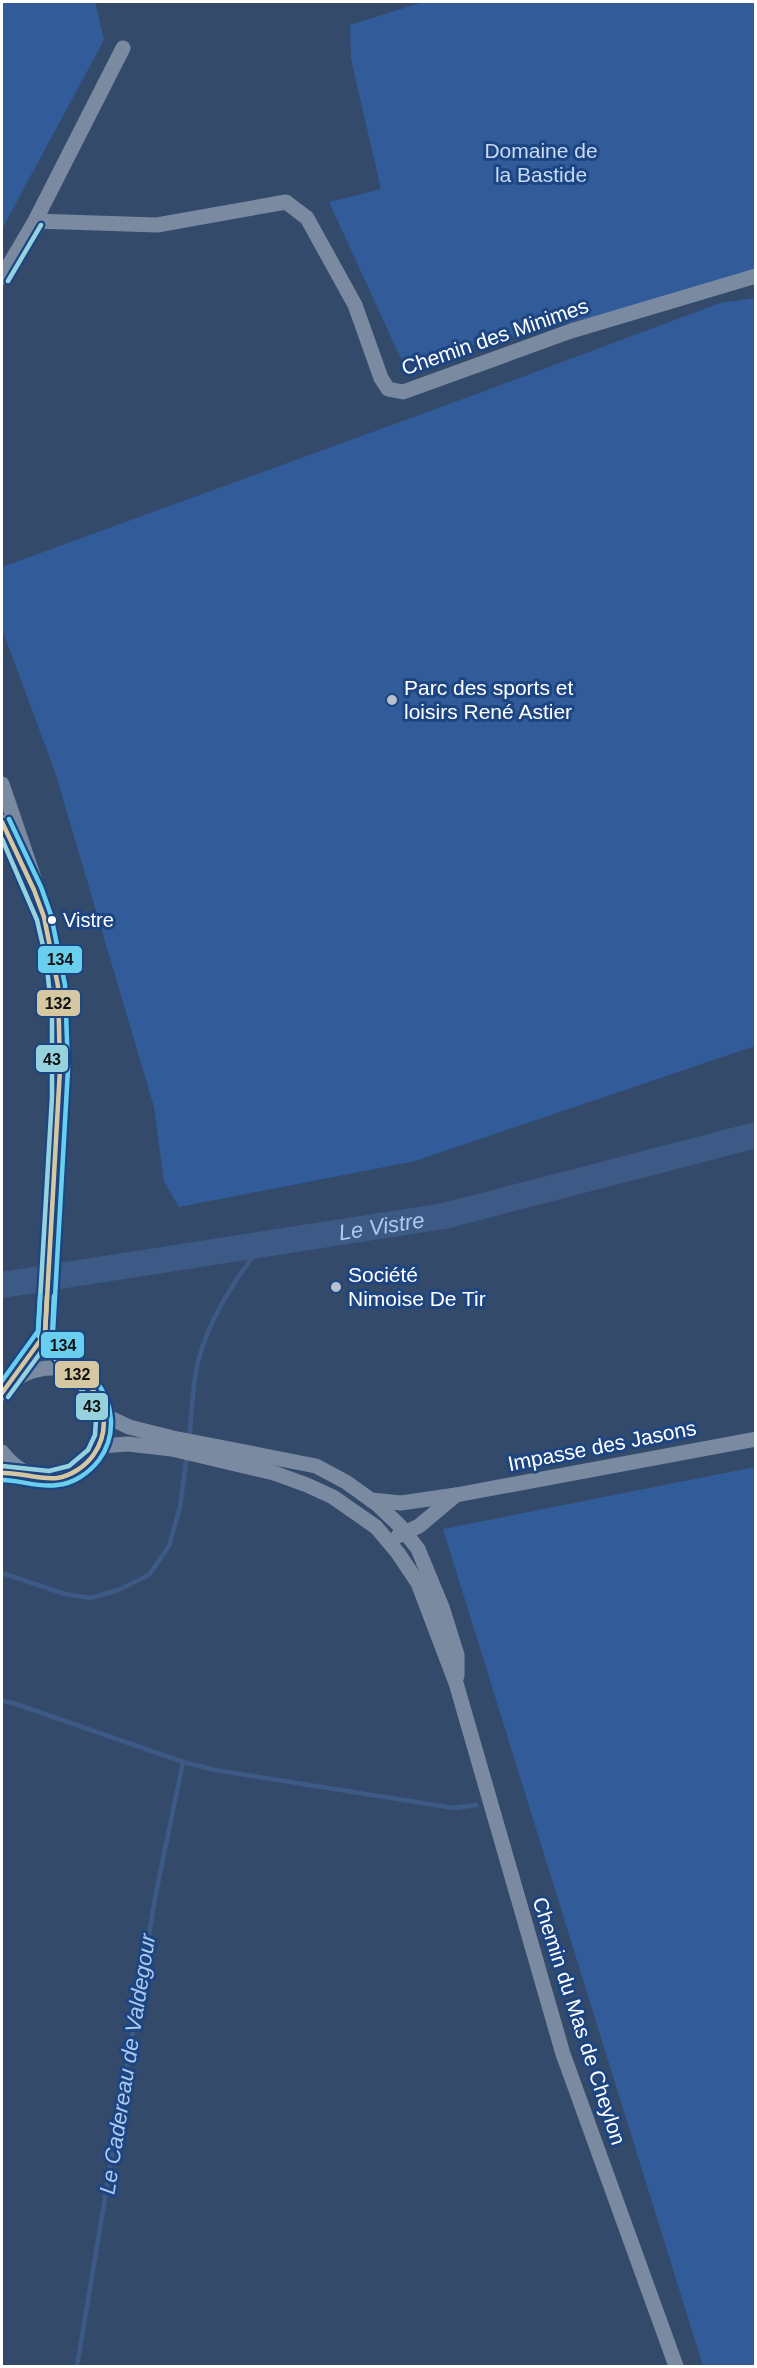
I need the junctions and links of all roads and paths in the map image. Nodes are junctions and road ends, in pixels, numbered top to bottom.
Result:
1 (123, 48) dead end
2 (35, 221) junction
3 (756, 276) edge
4 (2, 277) edge
5 (2, 784) edge
6 (2, 822) edge
7 (42, 911) junction
8 (45, 1335) junction
9 (75, 1374) junction
10 (5, 1389) edge
11 (104, 1415) junction
12 (756, 1439) edge
13 (172, 1444) junction
14 (99, 1446) junction
15 (203, 1450) junction
16 (2, 1452) edge
17 (23, 1472) junction
18 (2, 1473) edge
19 (294, 1480) junction
20 (456, 1494) junction
21 (371, 1500) junction
22 (405, 1533) junction
23 (456, 1683) junction
24 (676, 2367) edge

1 - 2 street
2 - 3 street, Chemin des Minimes
2 - 4 street
5 - 7 street
6 - 7 street
7 - 8 street
8 - 9 street
8 - 10 street
9 - 10 street
9 - 11 street
11 - 13 street, Chemin du Mas de Cheylon
11 - 14 street
12 - 20 street, Impasse des Jasons
13 - 14 street, Chemin du Mas de Cheylon
13 - 15 street, Chemin du Mas de Cheylon
14 - 17 street
15 - 19 street, Chemin du Mas de Cheylon
15 - 21 street, Chemin du Mas de Cheylon
16 - 17 street
17 - 18 street
19 - 22 street
19 - 23 street, Chemin du Mas de Cheylon
20 - 21 street, Impasse des Jasons
20 - 22 street
21 - 22 street, Chemin du Mas de Cheylon
22 - 23 street, Chemin du Mas de Cheylon
23 - 24 street, Chemin du Mas de Cheylon

